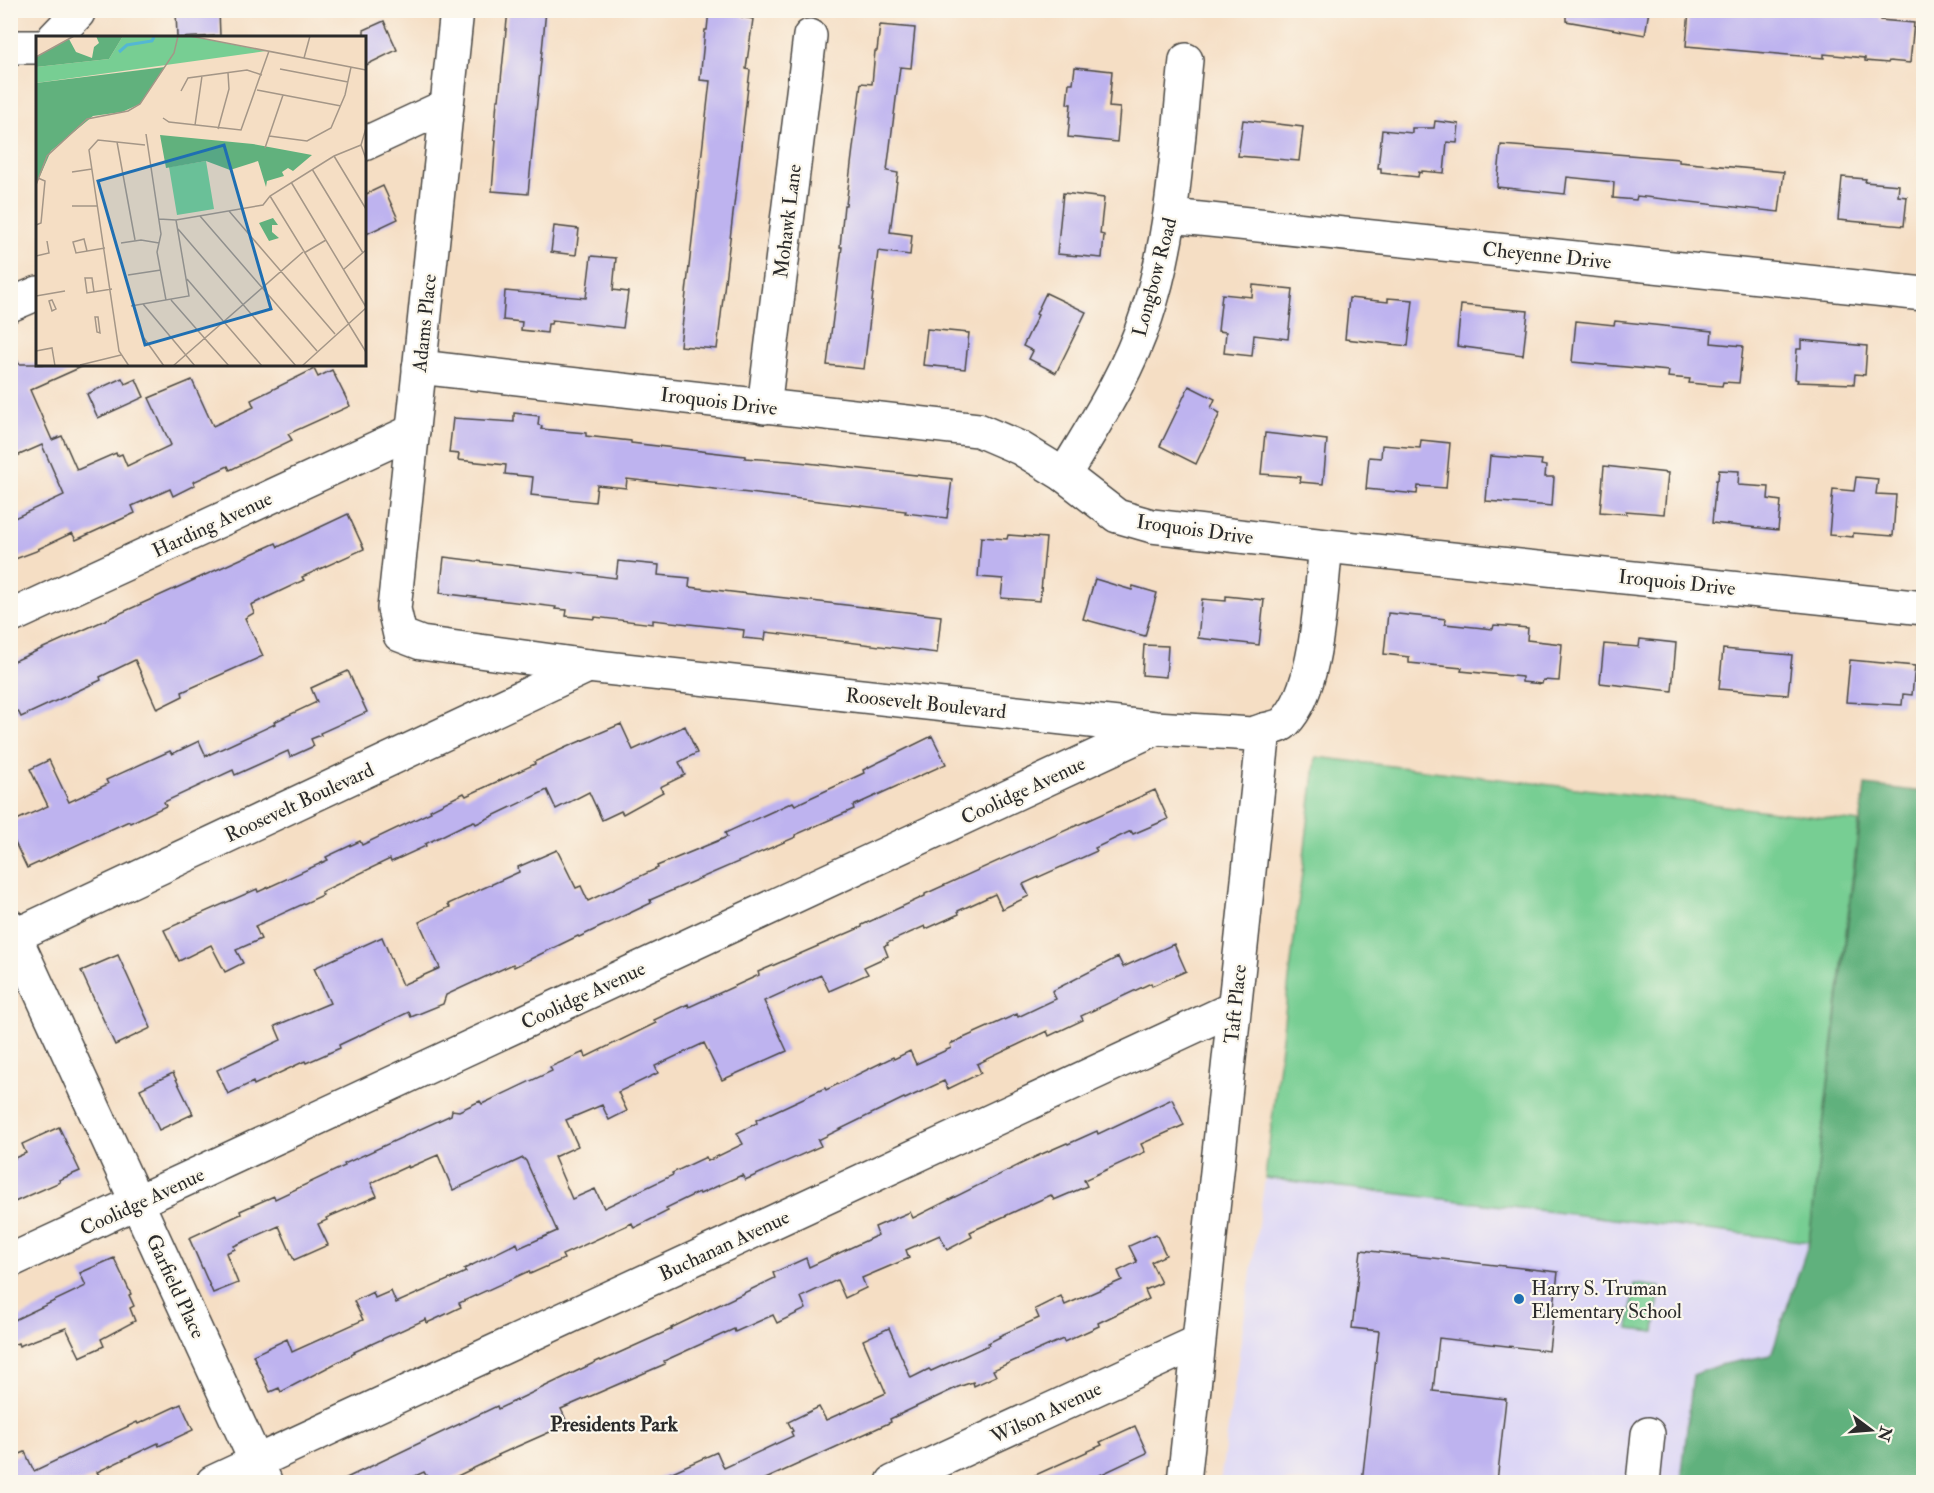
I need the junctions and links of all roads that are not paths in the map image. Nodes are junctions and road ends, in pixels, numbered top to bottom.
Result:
1 (457, 10) edge
2 (78, 13) dead end
3 (56, 36) edge
4 (810, 36) dead end
5 (10, 47) edge
6 (36, 47) edge
7 (1186, 60) dead end
8 (446, 106) junction
9 (366, 143) edge
10 (1171, 216) junction
11 (36, 294) edge
12 (1923, 294) edge
13 (10, 305) edge
14 (419, 367) junction
15 (764, 407) junction
16 (413, 431) junction
17 (1064, 475) junction
18 (1326, 546) junction
19 (1923, 608) edge
20 (10, 617) edge
21 (400, 635) joint
22 (588, 666) junction
23 (1155, 728) junction
24 (1264, 730) junction
25 (12, 934) edge
26 (1234, 1008) junction
27 (137, 1203) junction
28 (10, 1261) edge
29 (1198, 1342) junction
30 (1648, 1434) dead end
31 (262, 1472) edge
32 (213, 1482) edge
33 (893, 1482) edge
34 (1184, 1482) edge
35 (1643, 1482) edge

1 - 8 street, Adams Place
2 - 3 street
4 - 15 street, Mohawk Lane
5 - 6 street
7 - 10 street, Longbow Road
8 - 9 street
8 - 14 street, Adams Place
10 - 12 street, Cheyenne Drive
10 - 17 street, Longbow Road
11 - 13 street
14 - 15 street, Iroquois Drive
14 - 16 street, Adams Place
15 - 17 street, Iroquois Drive
16 - 20 street, Harding Avenue
16 - 21 street, Adams Place
17 - 18 street, Iroquois Drive
18 - 19 street, Iroquois Drive
18 - 24 street
21 - 22 street, Roosevelt Boulevard
22 - 23 street, Roosevelt Boulevard
22 - 25 street, Roosevelt Boulevard
23 - 24 street, Roosevelt Boulevard
23 - 27 street, Coolidge Avenue
24 - 26 street, Taft Place
25 - 27 street, Garfield Place
26 - 29 street, Taft Place
26 - 31 street, Buchanan Avenue
27 - 28 street, Coolidge Avenue
27 - 31 street, Garfield Place
29 - 33 street, Wilson Avenue
29 - 34 street, Taft Place
30 - 35 street
31 - 32 street, Buchanan Avenue

